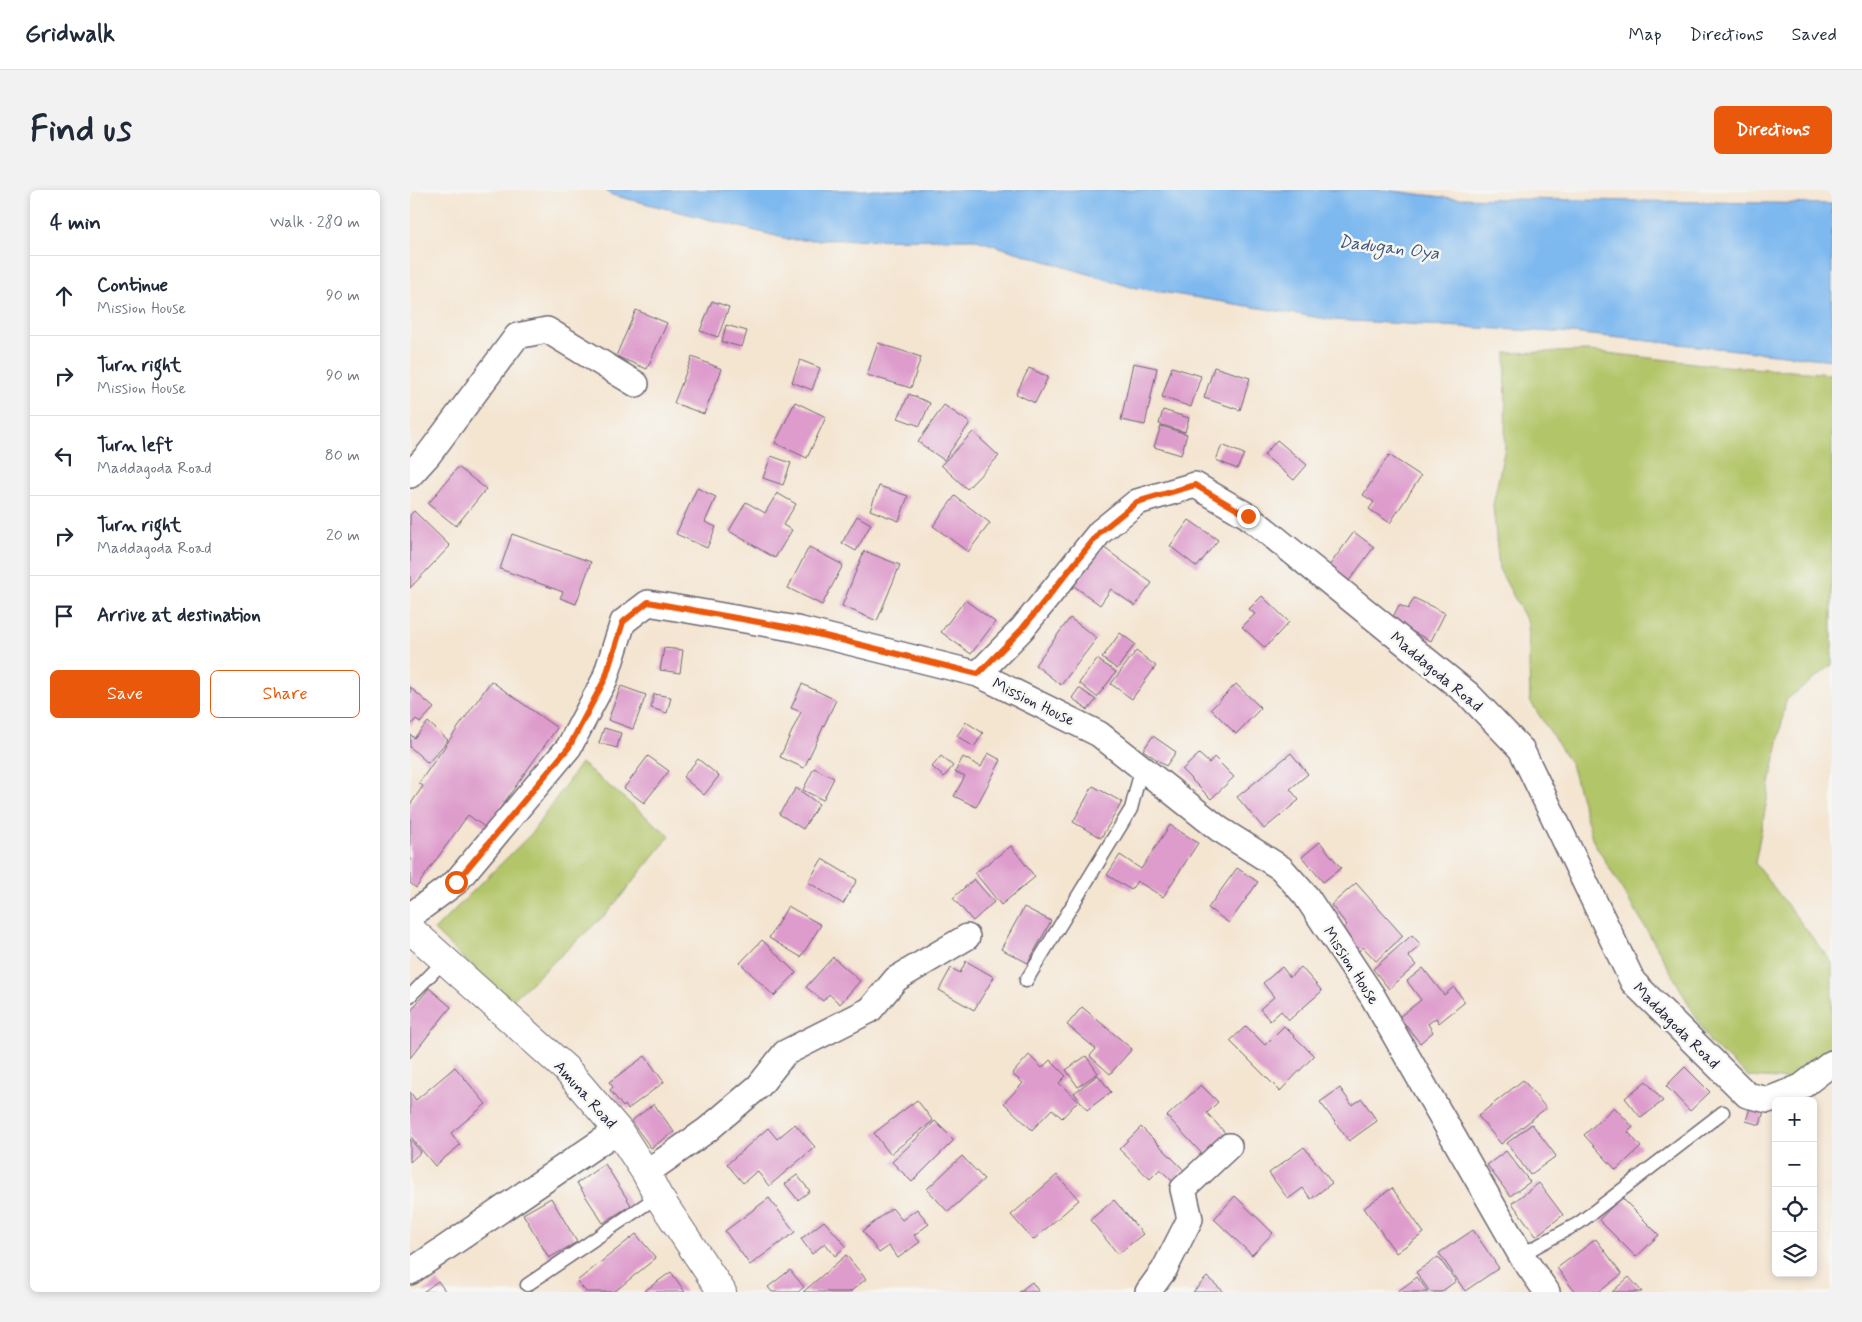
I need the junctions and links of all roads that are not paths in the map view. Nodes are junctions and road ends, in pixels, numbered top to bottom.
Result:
1 (636, 384) dead end
2 (410, 475) edge
3 (978, 674) junction
4 (1142, 766) junction
5 (410, 916) edge
6 (410, 929) edge
7 (967, 938) dead end
8 (445, 960) junction
9 (1026, 981) dead end
10 (410, 996) edge
11 (1832, 1063) edge
12 (1723, 1112) dead end
13 (618, 1130) junction
14 (1229, 1146) dead end
15 (652, 1184) junction
16 (1521, 1255) junction
17 (410, 1272) edge
18 (528, 1286) dead end
19 (722, 1292) edge
20 (1148, 1292) edge
21 (1547, 1292) edge

1 - 2 street
3 - 4 street, Mission House
3 - 5 street, Mission House
3 - 11 street, Maddagoda Road
4 - 9 lane
4 - 16 street, Mission House
6 - 8 street, Amuna Road
7 - 15 street
8 - 10 lane
8 - 13 street, Amuna Road
12 - 16 lane
13 - 15 street, Amuna Road
13 - 17 street
14 - 20 street
15 - 18 lane
15 - 19 street, Amuna Road
16 - 21 street, Mission House

